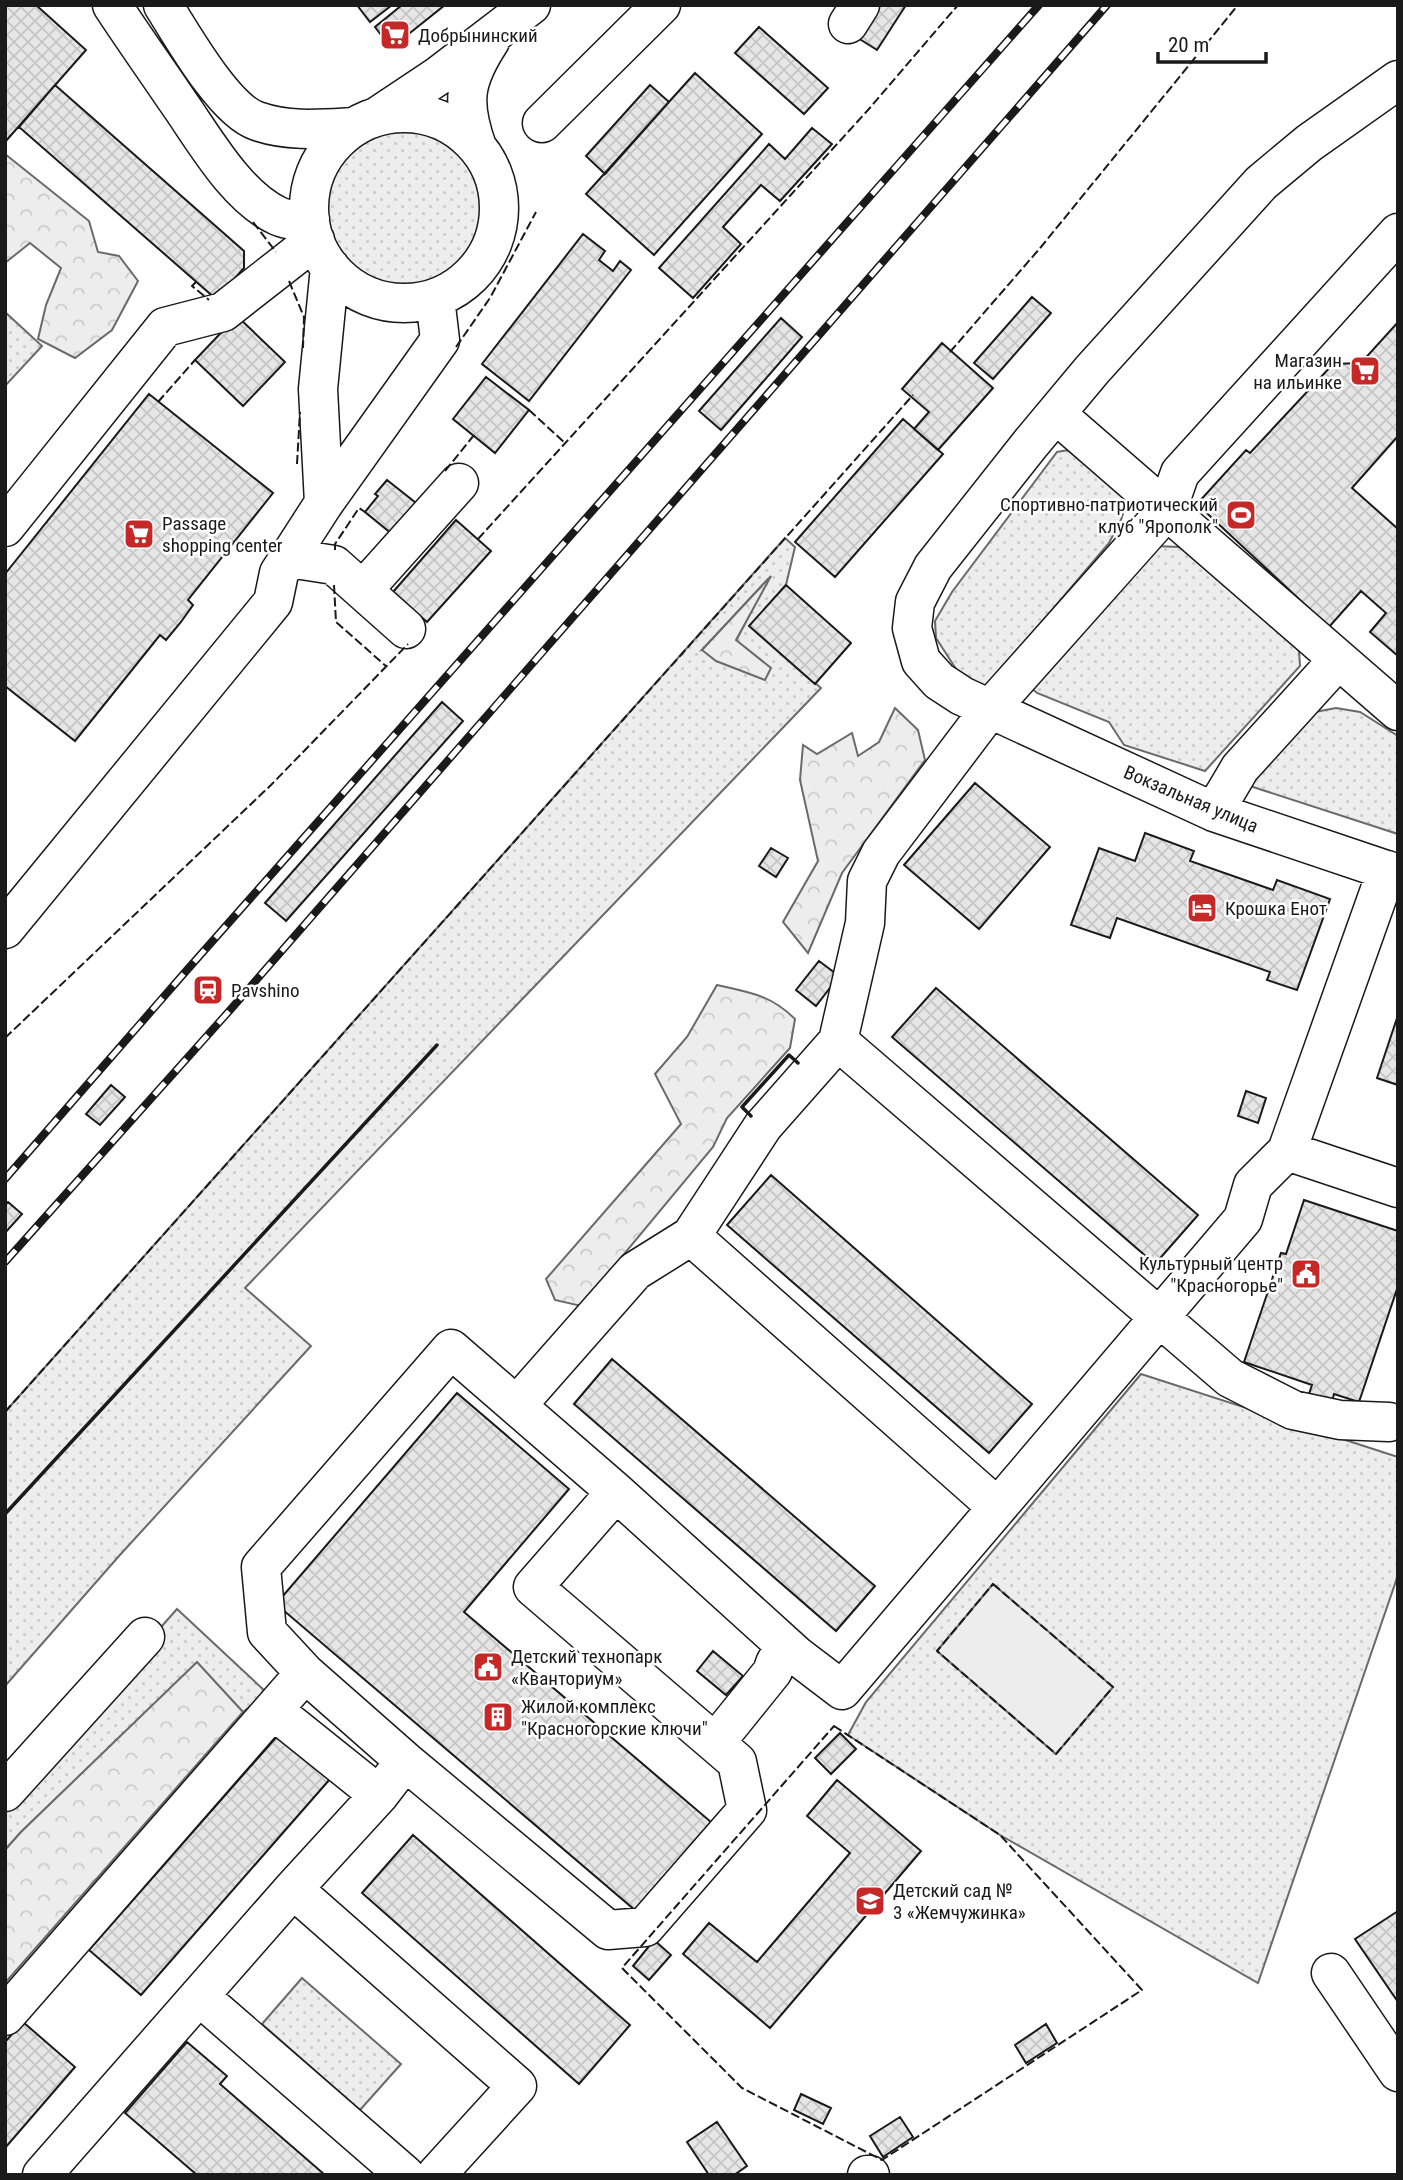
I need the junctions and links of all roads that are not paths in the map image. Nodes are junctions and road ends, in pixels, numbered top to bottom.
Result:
1 (113, 5) edge
2 (163, 5) edge
3 (531, 5) edge
4 (661, 5) edge
5 (495, 33) junction
6 (1398, 80) edge
7 (366, 122) junction
8 (541, 123) dead end
9 (477, 147) junction
10 (1398, 233) edge
11 (318, 242) junction
12 (435, 298) junction
13 (1056, 414) junction
14 (459, 483) dead end
15 (324, 503) junction
16 (1167, 510) junction
17 (5, 527) edge
18 (289, 558) junction
19 (363, 590) junction
20 (406, 629) dead end
21 (1338, 660) junction
22 (989, 709) junction
23 (1398, 711) edge
24 (1214, 812) junction
25 (1392, 872) edge
26 (5, 929) edge
27 (838, 1041) junction
28 (1287, 1151) junction
29 (1398, 1188) edge
30 (691, 1236) junction
31 (1159, 1317) junction
32 (517, 1405) junction
33 (1389, 1422) dead end
34 (616, 1492) junction
35 (997, 1507) junction
36 (145, 1637) dead end
37 (796, 1655) junction
38 (305, 1673) junction
39 (274, 1710) junction
40 (715, 1743) junction
41 (405, 1761) junction
42 (5, 1792) edge
43 (379, 1795) junction
44 (293, 1889) junction
45 (1331, 1973) dead end
46 (199, 1996) junction
47 (5, 2016) edge
48 (1398, 2072) edge
49 (42, 2175) edge
50 (405, 2175) edge
51 (436, 2175) edge

1 - 11 street
2 - 7 street
3 - 5 street
4 - 8 street
5 - 7 street
5 - 9 street
6 - 13 street, Вокзальная улица
7 - 9 street
7 - 11 street
9 - 12 street
10 - 16 street
11 - 12 street
11 - 15 street
11 - 17 street
12 - 15 street
13 - 16 street
13 - 22 street, Вокзальная улица
14 - 19 street
15 - 18 street
16 - 21 street
16 - 22 street
18 - 19 street
18 - 26 street
19 - 20 street
21 - 23 street
21 - 24 street
22 - 24 street, Вокзальная улица
22 - 27 street
24 - 25 street, Вокзальная улица
25 - 28 street
27 - 30 street
27 - 31 street
28 - 29 street
28 - 31 street
30 - 32 street
30 - 35 street
31 - 33 street
31 - 35 street
32 - 34 street
32 - 38 street
34 - 37 street
34 - 40 street
35 - 37 street
36 - 42 street
37 - 40 street
38 - 39 street
38 - 41 street
39 - 43 street
39 - 47 street
40 - 41 street
41 - 43 street
43 - 44 street
44 - 46 street
44 - 51 street
45 - 48 street
46 - 49 street
46 - 50 street

